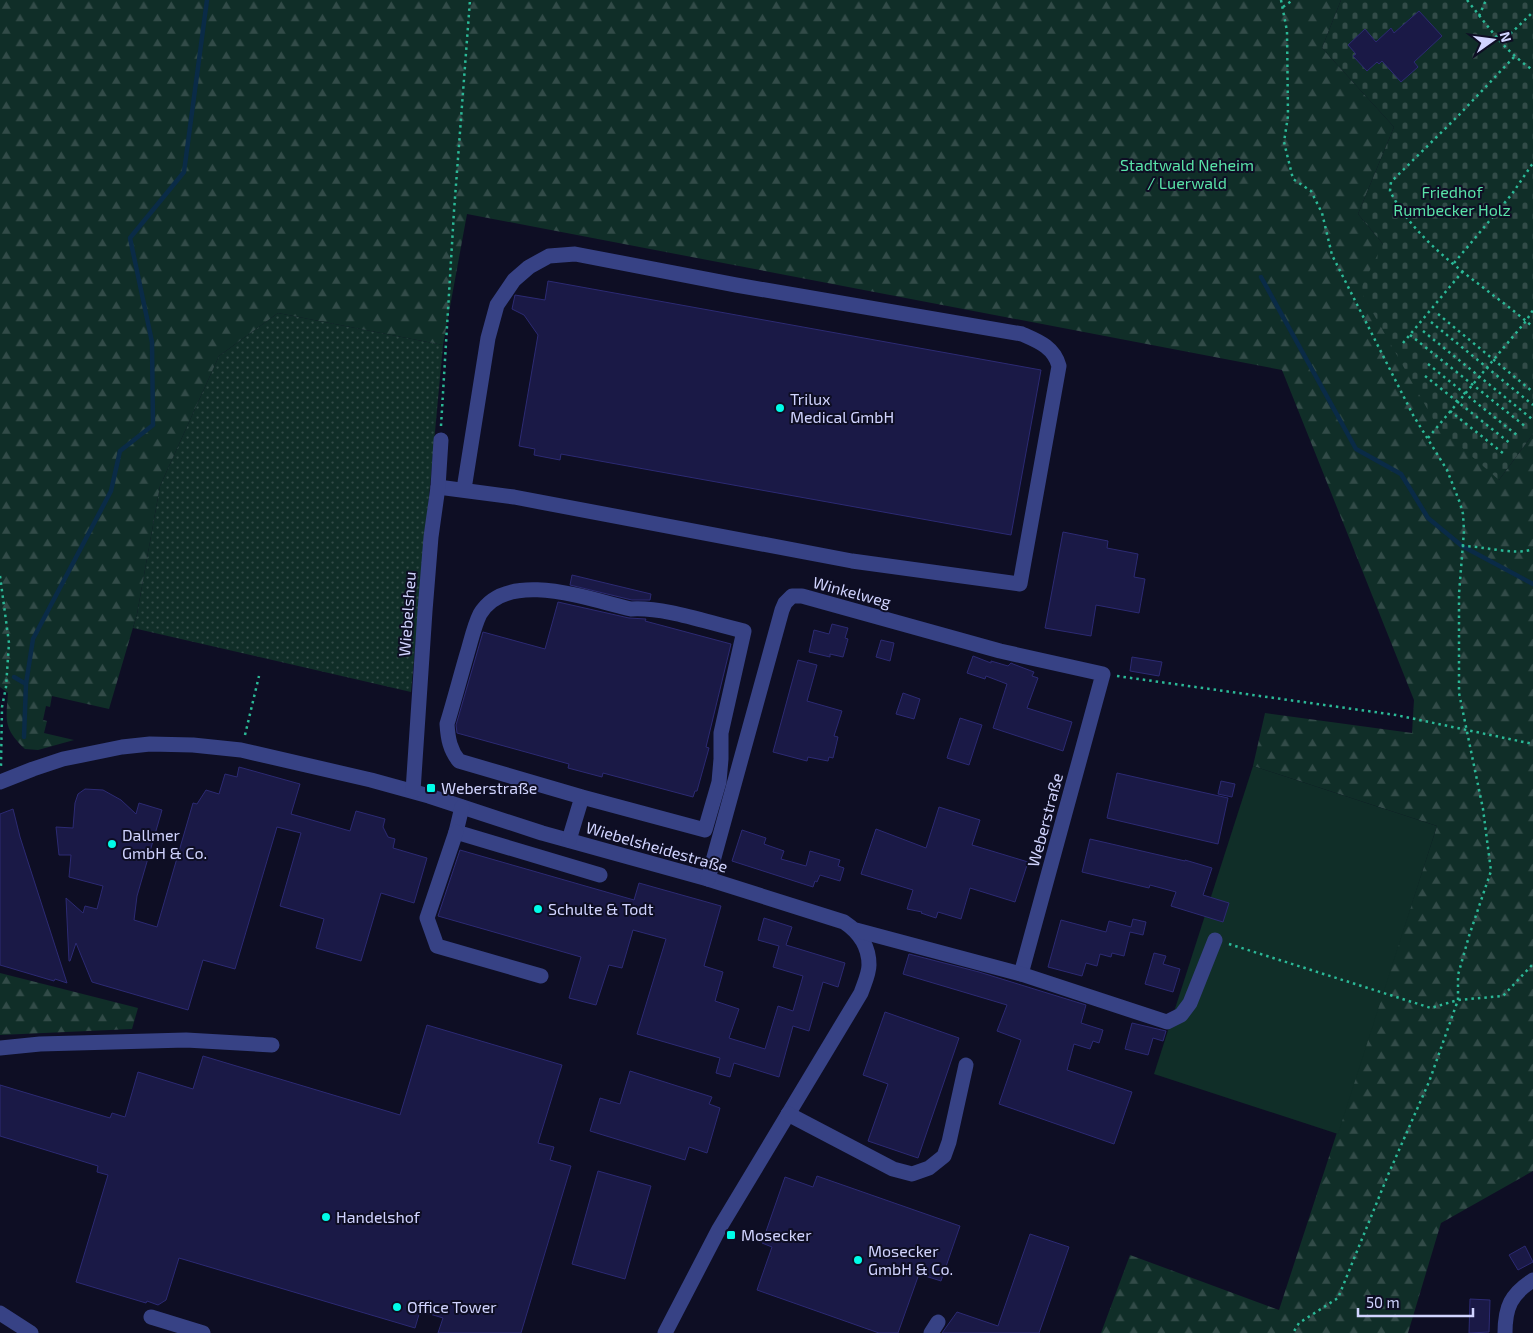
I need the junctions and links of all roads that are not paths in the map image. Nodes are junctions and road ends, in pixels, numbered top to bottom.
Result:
1 (441, 440) road end
2 (438, 487) junction
3 (464, 489) junction
4 (1103, 674) joint
5 (2, 782) edge
6 (413, 791) junction
7 (582, 797) junction
8 (462, 807) junction
9 (456, 832) junction
10 (569, 840) junction
11 (600, 875) dead end
12 (708, 879) junction
13 (856, 930) junction
14 (1215, 940) road end
15 (1021, 974) junction
16 (541, 976) dead end
17 (272, 1045) dead end
18 (0, 1048) edge
19 (966, 1065) dead end
20 (788, 1114) junction
21 (1533, 1280) edge
22 (0, 1313) edge
23 (151, 1317) dead end
24 (30, 1333) edge
25 (203, 1333) edge
26 (665, 1333) edge
27 (1506, 1333) edge

1 - 2 street, Wiebelsheu
2 - 3 street
2 - 6 street, Wiebelsheu
3 - 3 street
4 - 12 street, Winkelweg
4 - 15 street, Weberstraße
5 - 6 street, Wiebelsheidestraße
6 - 8 street, Wiebelsheidestraße
7 - 7 street
7 - 10 street
8 - 9 street
8 - 10 street, Wiebelsheidestraße
9 - 11 street
9 - 16 street
10 - 12 street, Wiebelsheidestraße
12 - 13 street, Wiebelsheidestraße
13 - 15 street, Wiebelsheidestraße
13 - 20 street
14 - 15 street, Wiebelsheidestraße
17 - 18 street
19 - 20 street
20 - 26 street
21 - 27 street
22 - 24 street
23 - 25 street

